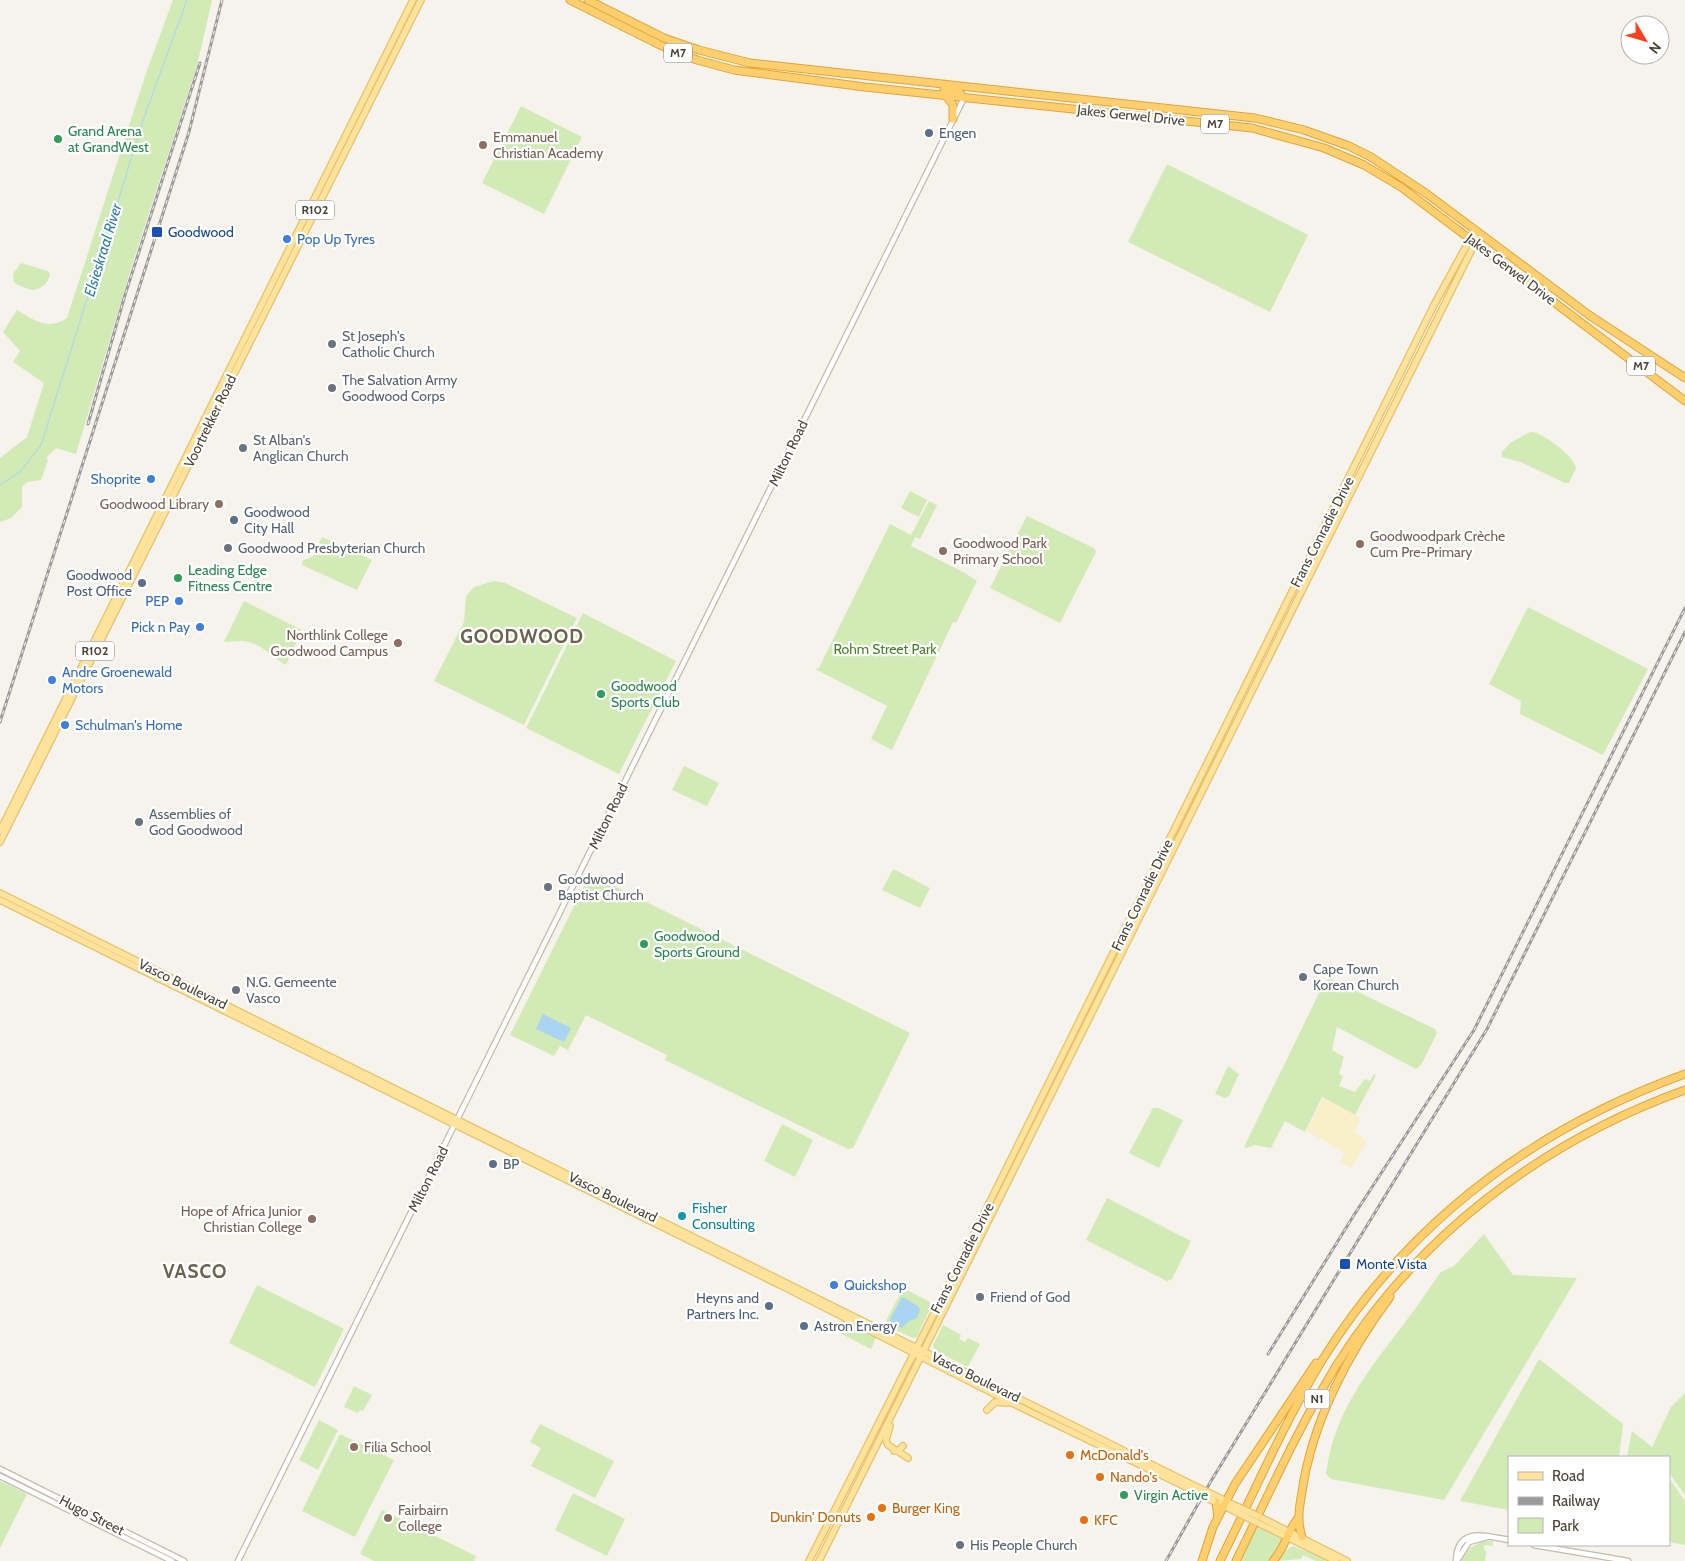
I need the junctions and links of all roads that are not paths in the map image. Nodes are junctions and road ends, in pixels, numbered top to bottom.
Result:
1 (413, 0) edge
2 (421, 0) edge
3 (570, 0) edge
4 (588, 0) edge
5 (713, 54) junction
6 (697, 60) junction
7 (876, 77) junction
8 (795, 79) junction
9 (1018, 93) junction
10 (946, 96) junction
11 (964, 98) junction
12 (953, 119) junction
13 (1479, 233) junction
14 (1473, 241) junction
15 (1685, 378) edge
16 (1685, 401) edge
17 (0, 831) edge
18 (0, 842) edge
19 (0, 894) edge
20 (0, 900) edge
21 (1685, 1074) edge
22 (1685, 1090) edge
23 (456, 1122) junction
24 (1424, 1253) junction
25 (1355, 1312) junction
26 (917, 1347) junction
27 (924, 1351) junction
28 (914, 1354) junction
29 (921, 1357) junction
30 (1014, 1404) junction
31 (987, 1410) dead end
32 (894, 1412) junction
33 (903, 1446) dead end
34 (894, 1451) junction
35 (908, 1458) dead end
36 (0, 1469) edge
37 (0, 1476) edge
38 (1190, 1486) junction
39 (1215, 1500) junction
40 (71, 1504) junction
41 (1225, 1504) junction
42 (68, 1510) junction
43 (1218, 1518) junction
44 (1298, 1518) junction
45 (1287, 1534) junction
46 (1302, 1537) junction
47 (1508, 1540) edge
48 (1540, 1546) edge
49 (172, 1561) edge
50 (184, 1561) edge
51 (238, 1561) edge
52 (810, 1561) edge
53 (820, 1561) edge
54 (1202, 1561) edge
55 (1220, 1561) edge
56 (1236, 1561) edge
57 (1273, 1561) edge
58 (1336, 1561) edge
59 (1347, 1561) edge
60 (1457, 1561) edge
61 (1628, 1561) edge

1 - 17 main road, Voortrekker Road / R102
2 - 18 main road, Voortrekker Road / R102
3 - 6 highway, Jakes Gerwel Drive / M7
4 - 5 highway, Jakes Gerwel Drive / M7
5 - 6 highway
5 - 7 highway, Jakes Gerwel Drive / M7
5 - 8 highway
6 - 8 highway, Jakes Gerwel Drive / M7
7 - 9 highway, Jakes Gerwel Drive / M7
7 - 11 highway
8 - 10 highway, Jakes Gerwel Drive / M7
9 - 11 highway
9 - 13 highway, Jakes Gerwel Drive / M7
10 - 11 highway, Jakes Gerwel Drive / M7
10 - 12 highway
11 - 12 street, Milton Road
11 - 14 highway, Jakes Gerwel Drive / M7
12 - 23 street, Milton Road
13 - 14 main road, Frans Conradie Drive
13 - 15 highway, Jakes Gerwel Drive / M7
14 - 16 highway, Jakes Gerwel Drive / M7
14 - 26 main road, Frans Conradie Drive
14 - 27 main road, Frans Conradie Drive
19 - 23 main road, Vasco Boulevard
20 - 23 main road, Vasco Boulevard
21 - 25 highway, N1
22 - 24 highway, N1
23 - 26 main road, Vasco Boulevard
23 - 28 main road, Vasco Boulevard
23 - 51 street, Milton Road
24 - 44 highway
24 - 56 highway, N1
25 - 41 highway
25 - 55 highway, N1
26 - 27 main road, Vasco Boulevard
26 - 28 main road, Frans Conradie Drive
27 - 29 main road, Frans Conradie Drive
27 - 38 main road, Vasco Boulevard
28 - 29 main road, Vasco Boulevard
28 - 52 main road, Frans Conradie Drive
29 - 30 main road, Vasco Boulevard
29 - 32 main road, Frans Conradie Drive
30 - 31 main road
30 - 38 main road, Vasco Boulevard
32 - 34 main road
32 - 53 main road, Frans Conradie Drive
33 - 34 main road
34 - 35 main road
36 - 40 street, Hugo Street
37 - 42 street, Hugo Street
38 - 39 main road, Vasco Boulevard, bridge
39 - 41 main road, Vasco Boulevard
39 - 43 highway
40 - 42 street
40 - 50 street, Hugo Street
41 - 43 highway
41 - 45 main road, Vasco Boulevard, bridge
42 - 49 street, Hugo Street
43 - 54 highway
44 - 45 highway
44 - 46 highway
45 - 46 main road
45 - 57 highway
45 - 58 main road
46 - 59 main road
47 - 60 street
48 - 61 street

